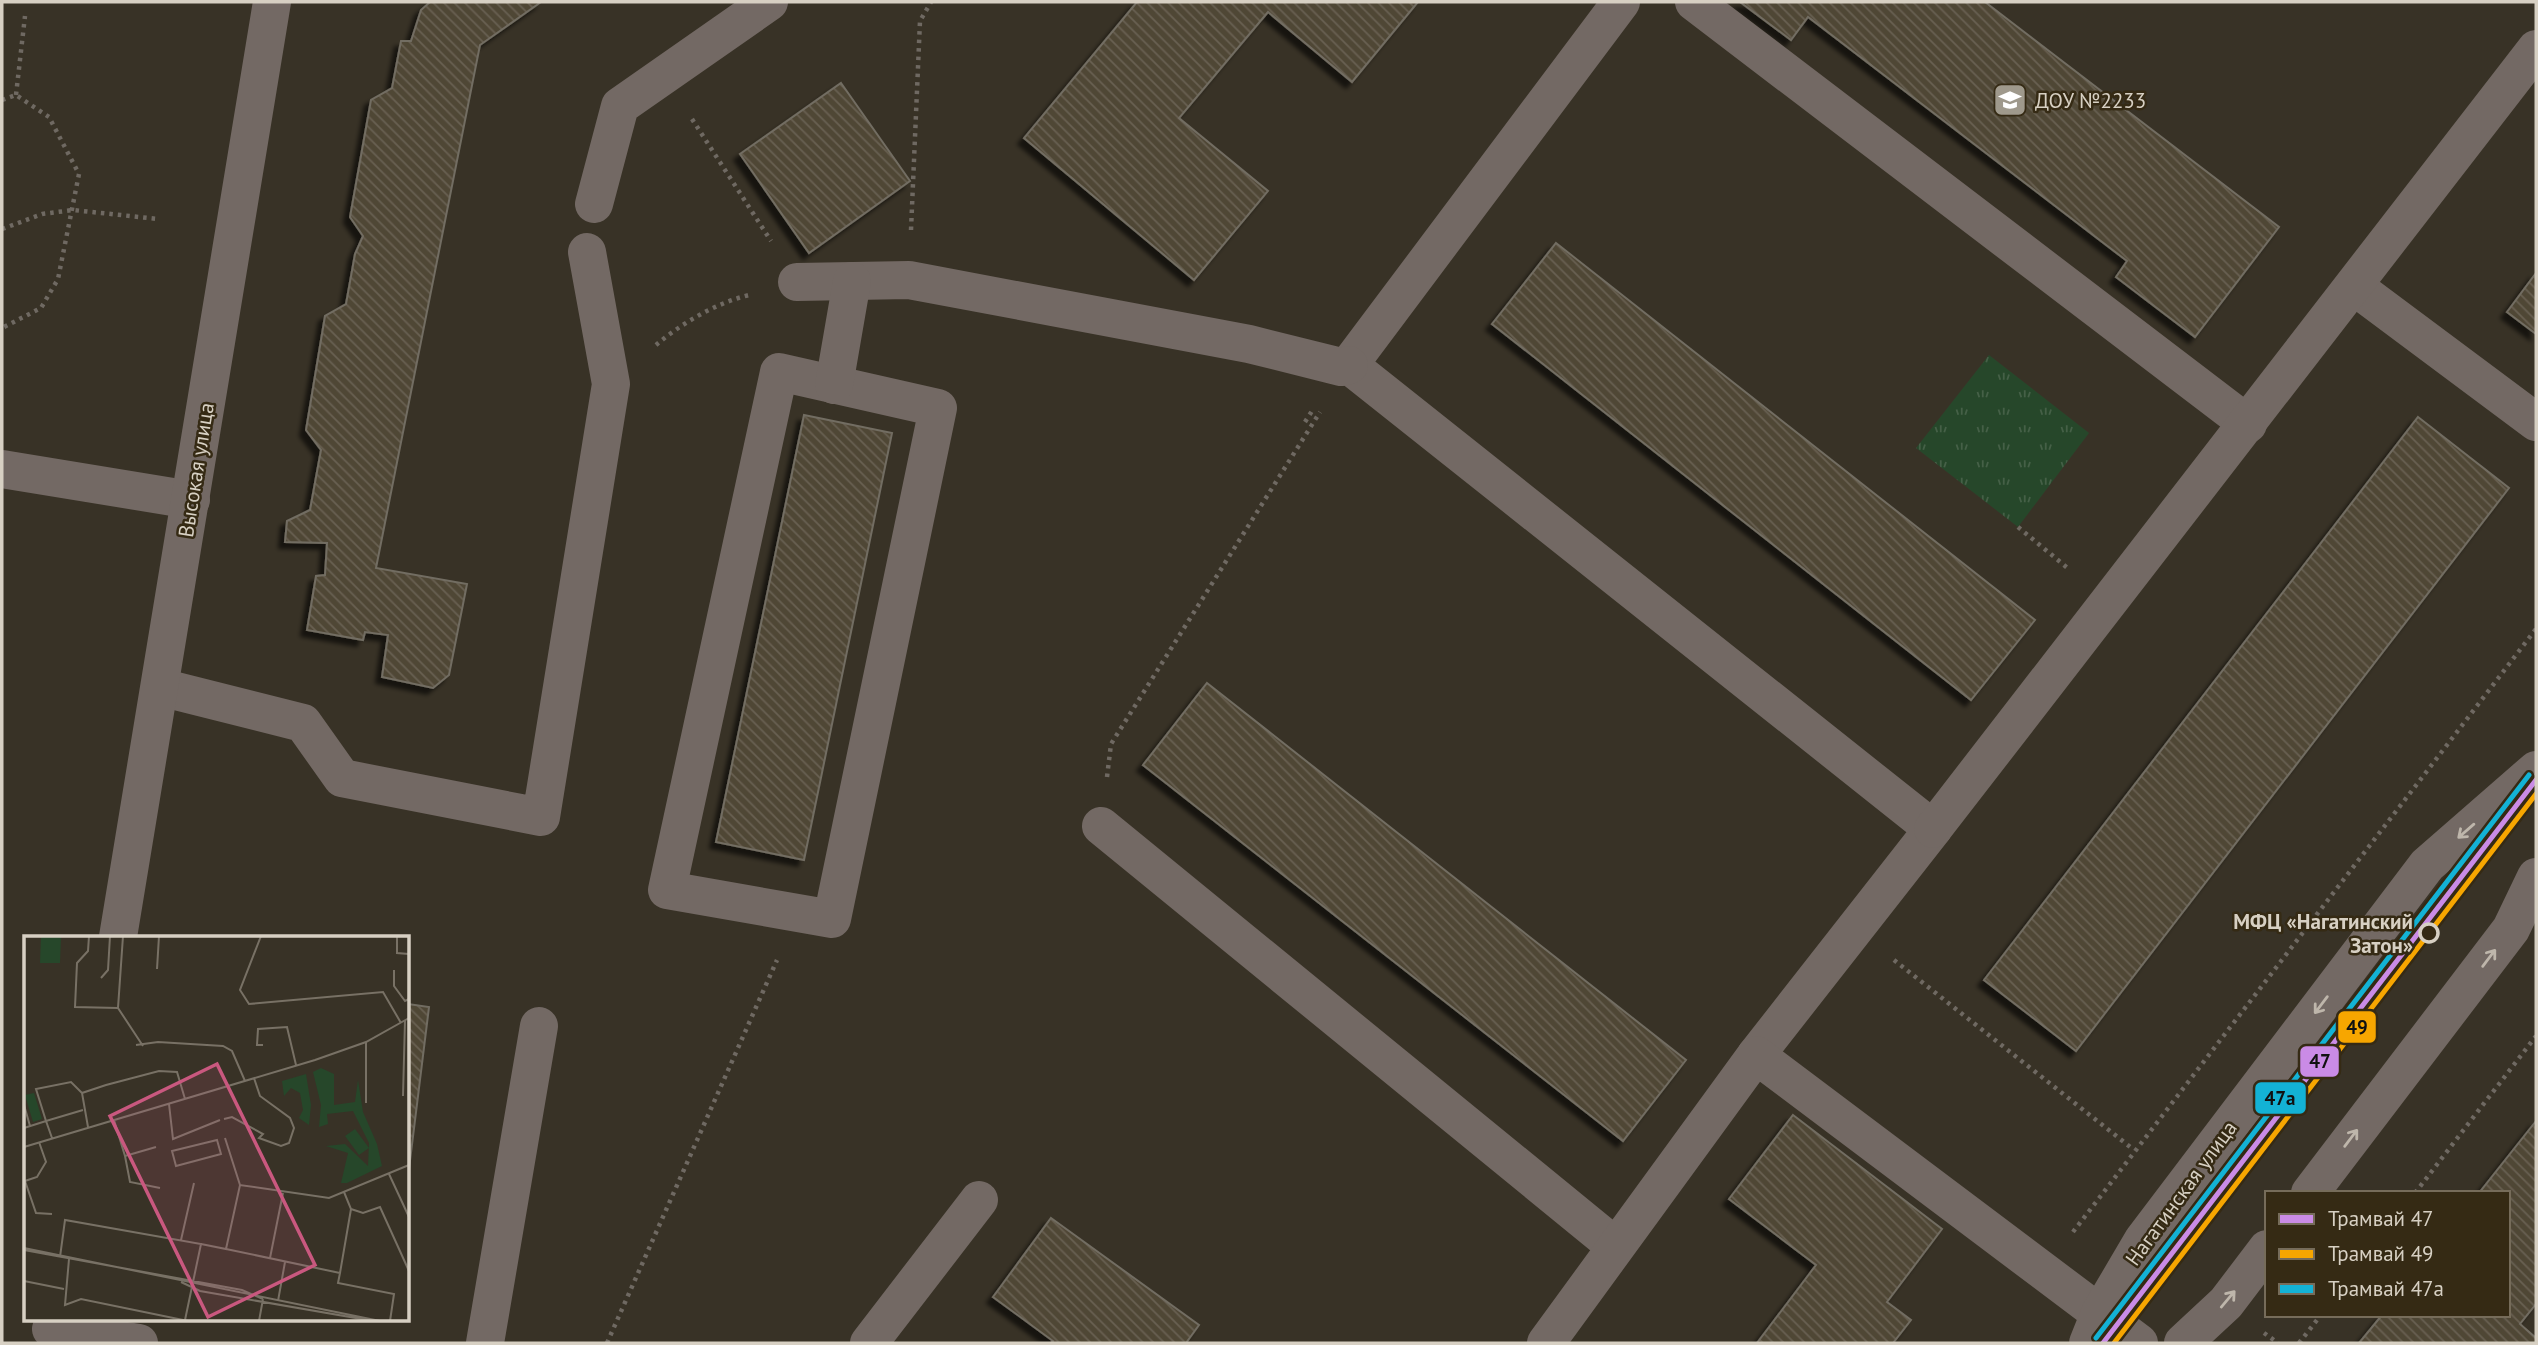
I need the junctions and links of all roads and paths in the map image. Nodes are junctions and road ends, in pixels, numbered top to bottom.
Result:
1 (272, 2) edge
2 (769, 2) edge
3 (931, 2) edge
4 (1621, 2) edge
5 (1694, 2) edge
6 (25, 16) dead end
7 (2536, 49) edge
8 (665, 77) junction
9 (16, 95) junction
10 (2, 100) edge
11 (594, 204) dead end
12 (73, 209) junction
13 (158, 219) dead end
14 (2, 229) edge
15 (587, 252) dead end
16 (909, 280) junction
17 (852, 281) junction
18 (797, 282) joint
19 (2355, 287) junction
20 (733, 299) dead end
21 (2, 328) edge
22 (1349, 365) junction
23 (611, 384) junction
24 (834, 385) junction
25 (2536, 422) edge
26 (2248, 424) junction
27 (2, 469) edge
28 (191, 500) junction
29 (2018, 527) dead end
30 (2108, 601) junction
31 (2536, 629) edge
32 (160, 687) junction
33 (2536, 770) edge
34 (1101, 826) joint
35 (1933, 829) junction
36 (2536, 877) edge
37 (798, 912) junction
38 (1854, 929) junction
39 (118, 936) edge
40 (539, 1026) dead end
41 (2536, 1036) edge
42 (1756, 1055) junction
43 (2134, 1150) junction
44 (2312, 1191) edge
45 (2417, 1191) edge
46 (979, 1200) dead end
47 (1615, 1246) junction
48 (2265, 1252) edge
49 (2043, 1271) junction
50 (2319, 1317) edge
51 (2094, 1328) edge
52 (51, 1330) edge
53 (139, 1343) edge
54 (485, 1343) edge
55 (607, 1343) edge
56 (869, 1343) edge
57 (1546, 1343) edge
58 (2139, 1343) edge
59 (2183, 1343) edge
60 (2299, 1343) edge

1 - 28 street, Высокая улица
2 - 8 street
3 - 16 path
4 - 22 street
5 - 26 street
6 - 9 path
7 - 19 street
8 - 11 street
8 - 18 path
9 - 10 path
9 - 12 path
12 - 13 path
12 - 14 path
12 - 21 path
15 - 23 street
16 - 17 street
16 - 22 street
17 - 18 street
17 - 24 street
19 - 25 street
19 - 26 street
20 - 23 path
22 - 34 path
22 - 35 street
23 - 32 street
24 - 37 street
24 - 37 street
26 - 30 street
27 - 28 street
28 - 32 street, Высокая улица
29 - 30 path
30 - 35 street
31 - 43 path
32 - 39 street, Высокая улица
33 -> 51 street, Нагатинская улица
34 - 47 street
35 - 38 street
44 -> 36 street
37 - 55 path
38 - 42 street
38 - 43 path
40 - 54 street
41 - 45 path
42 - 47 street
42 - 49 street
43 - 49 path
46 - 56 street
47 - 57 street
59 -> 48 street
49 - 51 street
50 - 60 path
51 - 58 street
52 - 53 street

